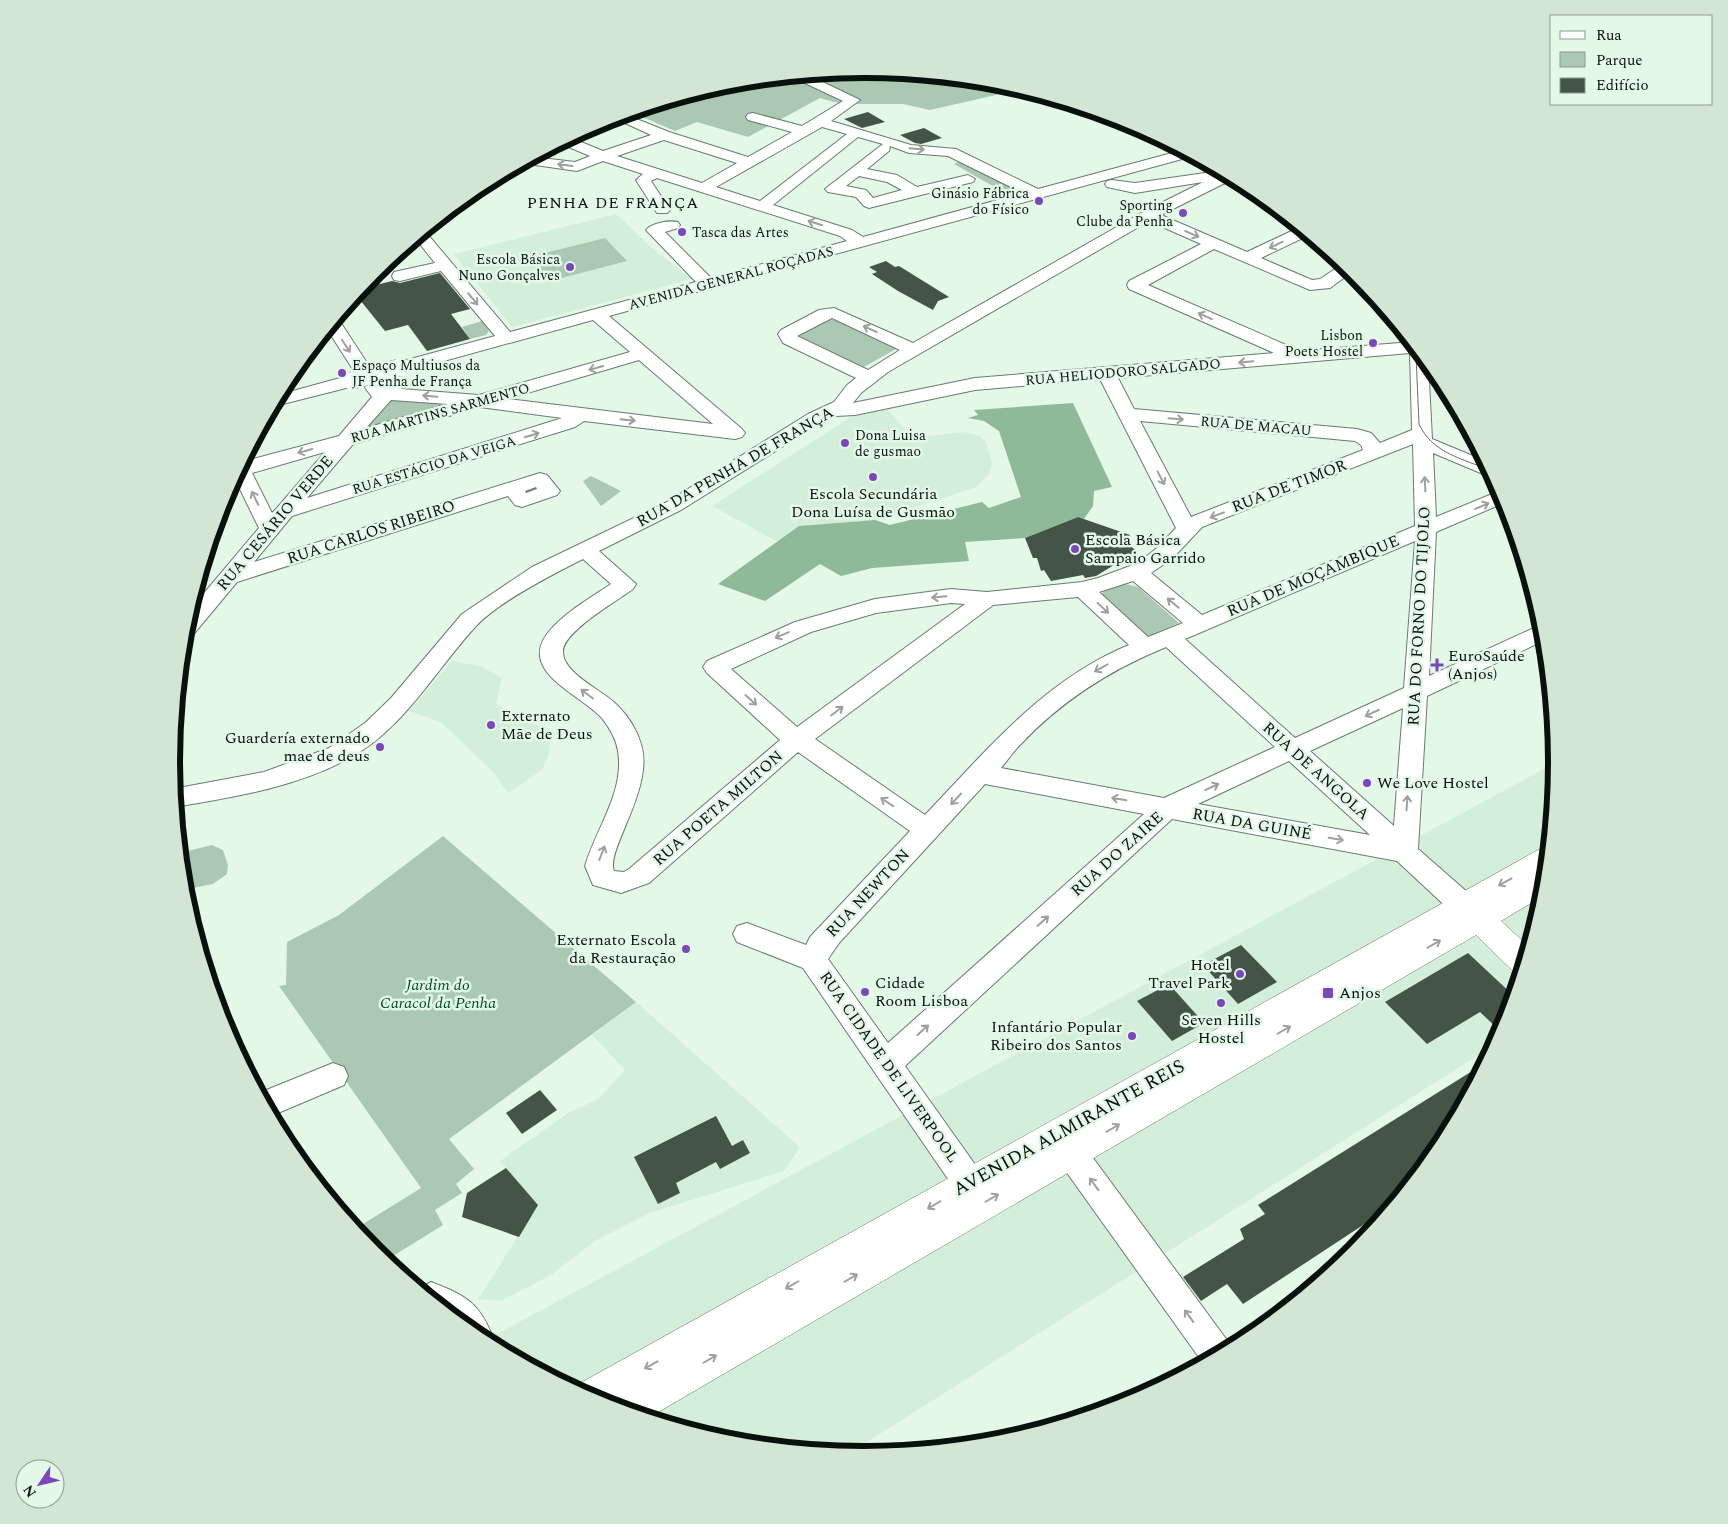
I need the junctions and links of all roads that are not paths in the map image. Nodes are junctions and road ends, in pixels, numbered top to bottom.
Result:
1 (806, 80) edge
2 (753, 117) dead end
3 (628, 120) edge
4 (820, 122) junction
5 (664, 135) junction
6 (851, 137) dead end
7 (808, 141) junction
8 (572, 143) edge
9 (884, 148) dead end
10 (832, 152) junction
11 (1180, 155) edge
12 (602, 156) junction
13 (536, 161) edge
14 (748, 162) junction
15 (857, 171) junction
16 (656, 172) junction
17 (907, 172) dead end
18 (1217, 176) edge
19 (892, 178) junction
20 (1220, 178) edge
21 (968, 180) dead end
22 (1112, 184) dead end
23 (706, 187) junction
24 (917, 193) junction
25 (1036, 194) junction
26 (869, 204) junction
27 (763, 206) junction
28 (662, 210) dead end
29 (1148, 215) junction
30 (672, 225) dead end
31 (905, 230) junction
32 (1299, 234) edge
33 (424, 238) edge
34 (860, 242) junction
35 (1214, 243) junction
36 (1248, 258) junction
37 (445, 265) junction
38 (1341, 271) edge
39 (400, 276) dead end
40 (708, 284) junction
41 (596, 314) junction
42 (345, 316) edge
43 (335, 328) edge
44 (506, 339) junction
45 (1410, 349) edge
46 (914, 350) junction
47 (642, 354) junction
48 (1297, 357) junction
49 (1418, 360) edge
50 (1106, 373) junction
51 (870, 378) junction
52 (388, 394) junction
53 (284, 399) edge
54 (480, 401) junction
55 (832, 410) junction
56 (1128, 414) junction
57 (580, 415) junction
58 (733, 432) junction
59 (346, 440) junction
60 (1423, 443) junction
61 (1373, 454) junction
62 (755, 455) junction
63 (1481, 466) edge
64 (247, 467) edge
65 (243, 476) edge
66 (512, 488) dead end
67 (1496, 499) edge
68 (285, 511) junction
69 (268, 524) junction
70 (1186, 528) junction
71 (1426, 529) junction
72 (585, 550) junction
73 (1138, 574) junction
74 (230, 577) junction
75 (1083, 589) junction
76 (200, 596) edge
77 (987, 599) junction
78 (1199, 624) junction
79 (1536, 636) edge
80 (1169, 637) junction
81 (1145, 647) junction
82 (1416, 692) junction
83 (798, 740) junction
84 (1293, 750) junction
85 (981, 774) junction
86 (181, 797) edge
87 (1167, 808) junction
88 (927, 830) junction
89 (1405, 852) junction
90 (1541, 863) edge
91 (1537, 885) edge
92 (1471, 913) junction
93 (747, 934) dead end
94 (1519, 958) edge
95 (814, 960) junction
96 (887, 1063) junction
97 (333, 1076) dead end
98 (270, 1103) edge
99 (1064, 1144) junction
100 (970, 1184) junction
101 (451, 1308) edge
102 (466, 1319) edge
103 (1214, 1350) edge
104 (600, 1393) edge
105 (631, 1405) edge

1 - 4 street
2 - 7 street
3 - 5 street
4 - 7 street
4 -> 25 street
5 - 12 street
5 - 14 street
6 - 10 street
7 - 10 street
7 - 14 street
8 - 12 street
9 - 15 street
10 - 27 street
11 - 25 street, AVENIDA GENERAL ROÇADAS
12 -> 13 street
12 - 16 street
14 - 23 street
15 - 19 street
15 - 26 street
16 - 23 street
16 - 28 street
17 - 19 street
18 - 22 street
19 - 24 street
20 - 29 street, RUA DA PENHA DE FRANÇA
21 - 24 street
23 - 27 street
24 - 26 street
25 - 31 street, AVENIDA GENERAL ROÇADAS
26 - 31 street
34 -> 27 street
29 -> 35 street
29 - 46 street, RUA DA PENHA DE FRANÇA
30 - 40 street
31 - 34 street, AVENIDA GENERAL ROÇADAS
32 -> 36 street
33 - 37 street
34 - 40 street, AVENIDA GENERAL ROÇADAS
35 - 36 street
48 -> 35 street
36 - 38 street
37 - 39 street
37 -> 44 street
40 - 41 street, AVENIDA GENERAL ROÇADAS
41 - 44 street, AVENIDA GENERAL ROÇADAS
41 - 47 street
42 - 52 street
43 -> 52 street
44 - 53 street, AVENIDA GENERAL ROÇADAS, bridge
45 - 48 street, RUA HELIODORO SALGADO
46 - 51 street, RUA DA PENHA DE FRANÇA
46 -> 51 street
47 -> 54 street, RUA MARTINS SARMENTO
47 - 58 street
48 -> 50 street, RUA HELIODORO SALGADO
49 - 60 street, RUA DO FORNO DO TIJOLO
50 - 55 street, RUA HELIODORO SALGADO
50 - 56 street
51 - 55 street, RUA DA PENHA DE FRANÇA
54 -> 52 street
52 - 59 street, RUA CESÁRIO VERDE
54 - 57 street
54 - 59 street, RUA MARTINS SARMENTO
55 - 62 street, RUA DA PENHA DE FRANÇA
56 -> 61 street, RUA DE MACAU
56 -> 70 street
57 -> 58 street
68 -> 57 street, RUA ESTÁCIO DA VEIGA
58 - 62 street
59 -> 64 street, RUA MARTINS SARMENTO
59 - 68 street, RUA CESÁRIO VERDE
60 - 61 street, RUA DE TIMOR
60 - 63 street, RUA DE TIMOR
71 -> 60 street, RUA DO FORNO DO TIJOLO
61 -> 70 street, RUA DE TIMOR
62 - 72 street, RUA DA PENHA DE FRANÇA
69 -> 65 street
66 - 74 street, RUA CARLOS RIBEIRO
71 -> 67 street, RUA DE MOÇAMBIQUE
68 - 69 street, RUA CESÁRIO VERDE
69 - 74 street, RUA CESÁRIO VERDE
70 - 73 street
71 - 78 street, RUA DE MOÇAMBIQUE
71 - 82 street, RUA DO FORNO DO TIJOLO
83 -> 72 street, RUA POETA MILTON
72 - 86 street, RUA DA PENHA DE FRANÇA
73 - 75 street
78 -> 73 street
74 - 76 street, RUA CESÁRIO VERDE
75 - 77 street
75 -> 81 street
83 -> 77 street, RUA POETA MILTON
77 -> 83 street
78 - 80 street, RUA DE MOÇAMBIQUE
79 - 82 street, RUA DO ZAIRE
80 - 81 street, RUA DE MOÇAMBIQUE
80 - 84 street, RUA DE ANGOLA
81 -> 85 street
82 -> 84 street, RUA DO ZAIRE
89 -> 82 street, RUA DO FORNO DO TIJOLO
88 -> 83 street
87 -> 84 street, RUA DO ZAIRE
84 - 89 street, RUA DE ANGOLA
87 -> 85 street, RUA DA GUINÉ
85 -> 88 street
87 -> 89 street, RUA DA GUINÉ
96 -> 87 street, RUA DO ZAIRE
88 - 95 street, RUA NEWTON
89 - 92 street, RUA DE ANGOLA
90 -> 92 main road, AVENIDA ALMIRANTE REIS
91 - 92 main road, AVENIDA ALMIRANTE REIS
92 - 94 main road
92 - 99 main road, AVENIDA ALMIRANTE REIS
93 - 95 street, RUA CIDADE DE LIVERPOOL
95 - 96 street, RUA CIDADE DE LIVERPOOL
96 - 100 street, RUA CIDADE DE LIVERPOOL
97 - 98 street
99 - 100 main road, AVENIDA ALMIRANTE REIS
103 -> 99 street
105 -> 99 main road, AVENIDA ALMIRANTE REIS
100 -> 104 main road, AVENIDA ALMIRANTE REIS
101 - 102 street

